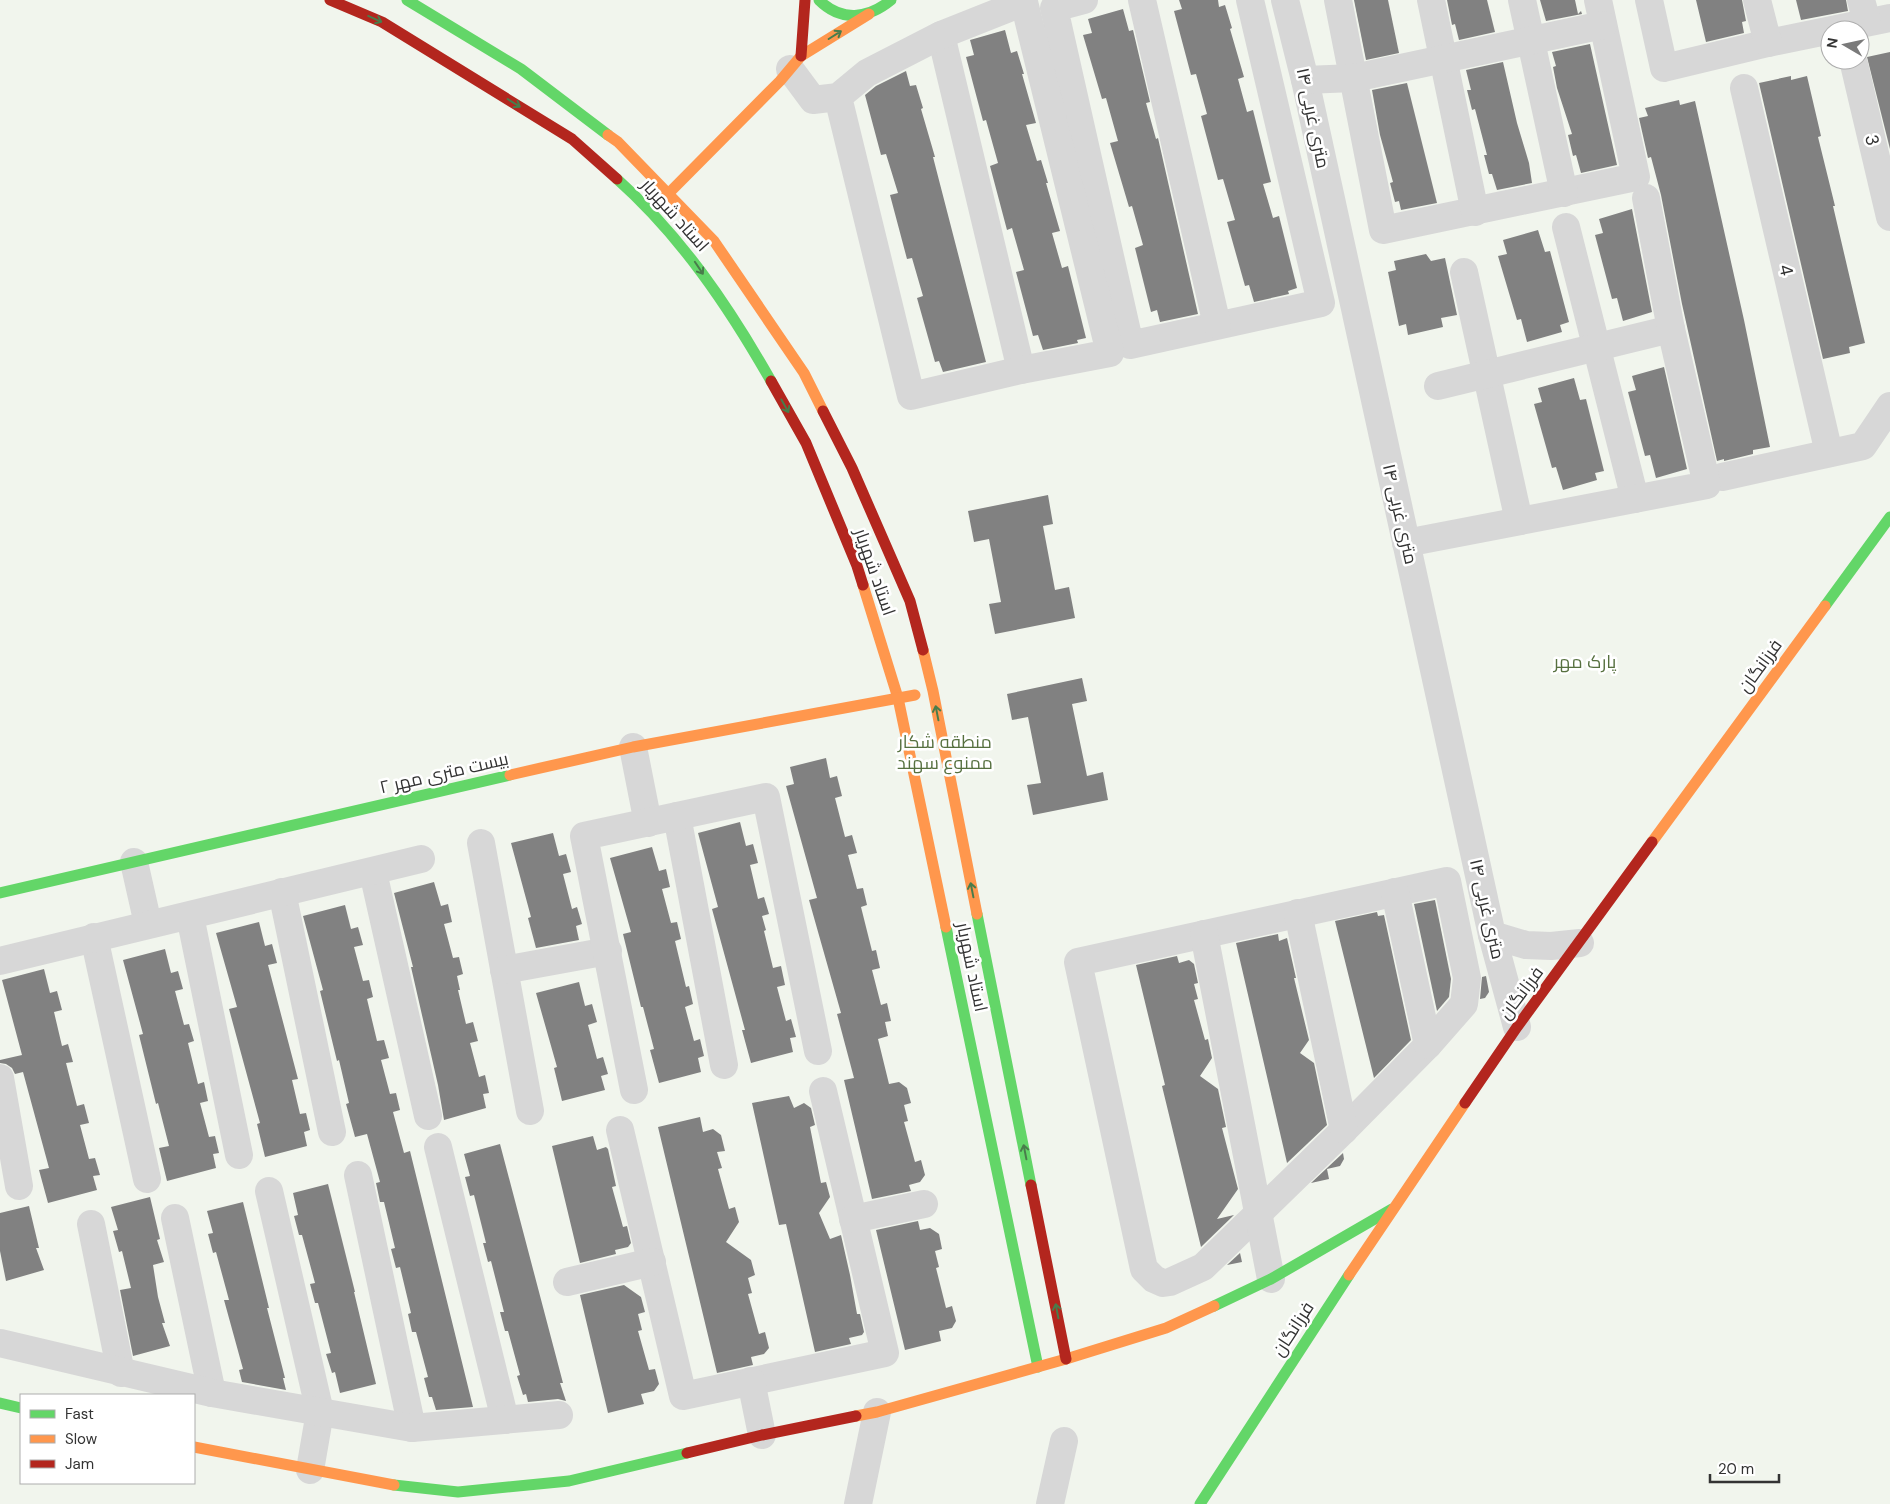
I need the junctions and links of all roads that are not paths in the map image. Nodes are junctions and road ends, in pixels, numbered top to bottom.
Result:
1 (330, 0) edge
2 (407, 0) edge
3 (805, 0) edge
4 (820, 0) edge
5 (891, 0) edge
6 (1084, 0) edge
7 (1142, 0) edge
8 (1250, 0) edge
9 (1285, 0) edge
10 (1338, 0) edge
11 (1431, 0) edge
12 (1522, 0) edge
13 (1649, 0) edge
14 (1757, 0) edge
15 (1600, 13) edge
16 (1873, 13) edge
17 (869, 14) junction
18 (941, 35) junction
19 (1531, 41) junction
20 (1768, 43) junction
21 (1444, 60) junction
22 (796, 63) junction
23 (1855, 70) edge
24 (1354, 78) junction
25 (1305, 80) junction
26 (1744, 88) dead end
27 (838, 97) junction
28 (1564, 193) junction
29 (668, 194) junction
30 (1646, 198) dead end
31 (1475, 212) junction
32 (1890, 217) edge
33 (1566, 228) dead end
34 (1464, 272) dead end
35 (1217, 325) junction
36 (1671, 329) junction
37 (1597, 347) junction
38 (1021, 370) junction
39 (1486, 374) junction
40 (1438, 386) dead end
41 (1890, 406) edge
42 (1829, 453) junction
43 (1722, 477) dead end
44 (1635, 499) junction
45 (1890, 517) edge
46 (1519, 522) junction
47 (1406, 543) junction
48 (932, 691) junction
49 (898, 698) junction
50 (633, 747) junction
51 (677, 816) junction
52 (648, 822) junction
53 (481, 843) dead end
54 (421, 859) dead end
55 (134, 862) junction
56 (373, 872) junction
57 (282, 892) junction
58 (1395, 892) junction
59 (0, 893) edge
60 (1298, 913) junction
61 (190, 916) junction
62 (148, 924) junction
63 (1204, 934) junction
64 (1492, 934) junction
65 (94, 937) junction
66 (1580, 943) junction
67 (608, 950) junction
68 (0, 961) edge
69 (504, 970) junction
70 (1517, 1027) junction
71 (1428, 1045) junction
72 (818, 1051) dead end
73 (724, 1065) dead end
74 (0, 1078) edge
75 (634, 1090) dead end
76 (823, 1091) dead end
77 (530, 1111) dead end
78 (428, 1116) dead end
79 (620, 1130) dead end
80 (1344, 1130) junction
81 (332, 1132) dead end
82 (438, 1147) dead end
83 (239, 1156) dead end
84 (358, 1175) dead end
85 (147, 1180) dead end
86 (19, 1186) dead end
87 (269, 1191) dead end
88 (924, 1204) dead end
89 (1392, 1209) junction
90 (1258, 1213) junction
91 (175, 1218) dead end
92 (853, 1219) junction
93 (91, 1224) dead end
94 (652, 1262) junction
95 (1271, 1279) junction
96 (567, 1282) dead end
97 (0, 1344) edge
98 (1066, 1359) junction
99 (1038, 1367) junction
100 (121, 1373) junction
101 (751, 1381) junction
102 (212, 1393) junction
103 (0, 1403) edge
104 (20, 1408) edge
105 (320, 1412) junction
106 (876, 1412) junction
107 (560, 1415) dead end
108 (505, 1420) junction
109 (412, 1428) junction
110 (762, 1435) junction
111 (1064, 1441) dead end
112 (195, 1447) edge
113 (310, 1470) junction
114 (457, 1498) edge
115 (858, 1504) edge
116 (1050, 1504) edge
117 (1200, 1504) edge

1 -> 49 main road, استاد شهریار
2 - 29 main road, استاد شهریار
3 - 22 main road
4 - 17 main road
5 - 17 main road
6 - 35 street
7 - 35 street
8 - 35 street
9 - 25 street, ۱۴ متری غربی
10 - 24 street
11 - 21 street
12 - 19 street
13 - 20 street
14 - 20 street
15 - 19 street
15 - 28 street
16 - 20 street
22 -> 17 main road
18 - 27 street
18 - 38 street
18 - 38 street
19 - 21 street
19 - 28 street
21 - 24 street
21 - 31 street
22 - 27 street
22 - 29 main road
23 - 32 street, 3
24 - 25 street
24 - 31 street
25 - 47 street, ۱۴ متری غربی
26 - 42 street, 4
27 - 38 street
28 - 31 street
29 - 48 main road, استاد شهریار
30 - 36 street
33 - 37 street
34 - 39 street
36 - 37 street
36 - 44 street
37 - 39 street
37 - 44 street
39 - 40 street
39 - 46 street
41 - 42 street
42 - 43 street
44 - 46 street
45 - 66 main road, فرزانگان
46 - 47 street
47 - 64 street, ۱۴ متری غربی
48 - 49 main road, بیست متری مهر ۲
98 -> 48 main road, استاد شهریار
49 - 50 main road, بیست متری مهر ۲
49 - 99 main road, استاد شهریار
50 - 52 street
50 - 55 main road, بیست متری مهر ۲
51 - 52 street
51 - 72 street
51 - 73 street
52 - 67 street
53 - 69 street
54 - 56 street
55 - 59 main road, بیست متری مهر ۲
55 - 62 street
56 - 57 street
56 - 78 street
57 - 61 street
57 - 81 street
58 - 60 street
58 - 71 street
58 - 71 street
60 - 63 street
60 - 80 street
61 - 62 street
61 - 83 street
62 - 65 street
63 - 90 street
63 - 90 street
64 - 66 street
64 - 70 street, ۱۴ متری غربی
65 - 68 street
65 - 85 street
66 - 70 main road, فرزانگان
67 - 69 street
67 - 75 street
69 - 77 street
70 - 89 main road, فرزانگان
71 - 80 street
74 - 86 street
76 - 92 street
79 - 94 street
80 - 90 street
82 - 108 street
84 - 109 street
87 - 105 street
88 - 92 street
89 - 95 main road
89 - 117 main road, فرزانگان
90 - 95 street
91 - 102 street
92 - 101 street
93 - 100 street
94 - 96 street
94 - 101 street
95 - 98 main road
97 - 100 street
98 - 99 main road
99 - 106 main road
100 - 102 street
101 - 110 street
102 - 105 street
103 - 104 main road
105 - 109 street
105 - 113 street
106 - 110 main road
106 - 115 street
107 - 108 street
108 - 109 street
110 - 114 main road
111 - 116 street
112 - 113 main road
113 - 114 main road

